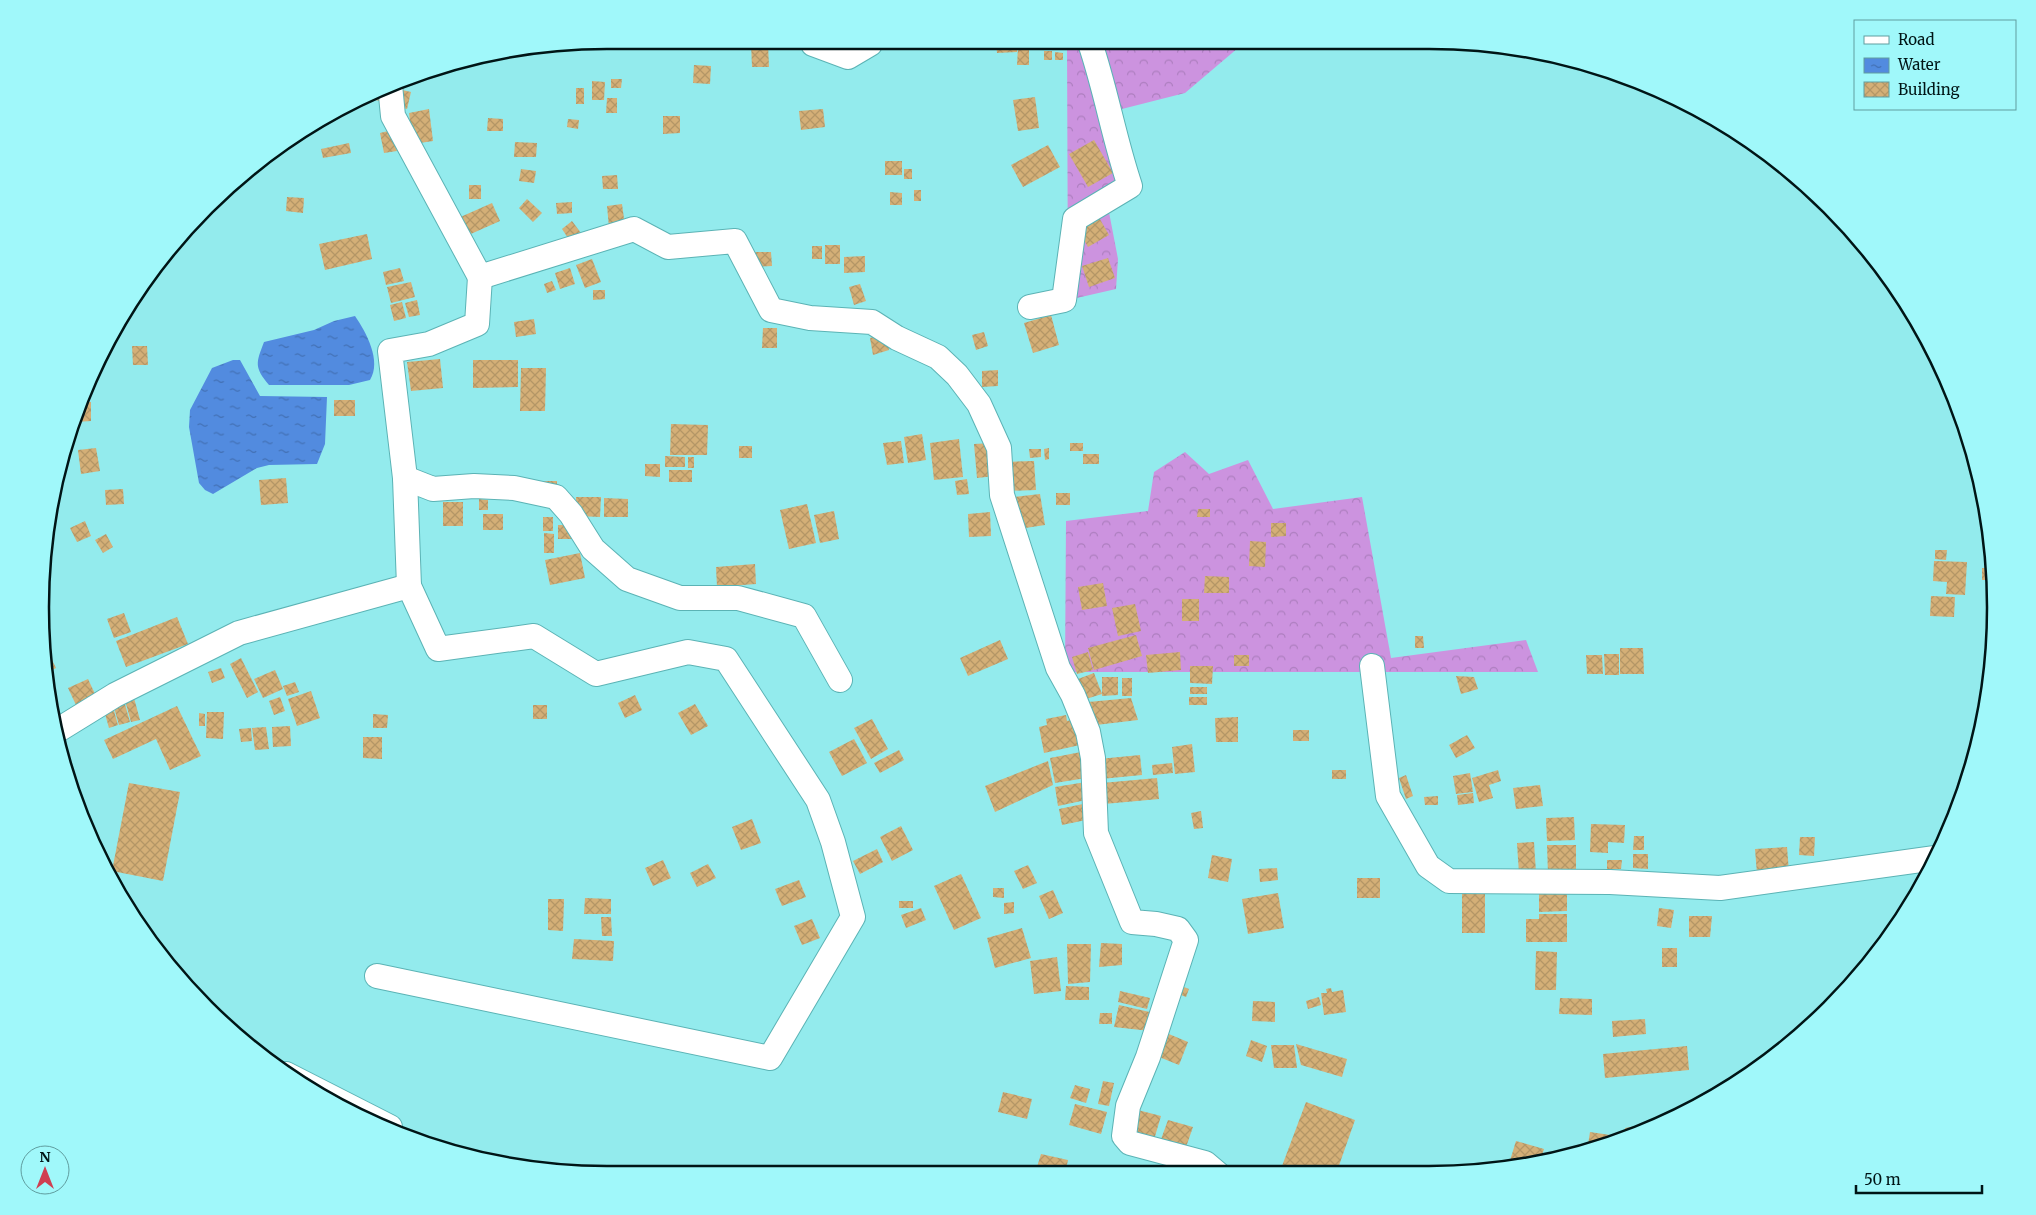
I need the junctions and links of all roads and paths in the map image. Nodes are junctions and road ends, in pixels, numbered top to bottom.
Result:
1 (826, 49) edge
2 (862, 49) edge
3 (1092, 49) edge
4 (391, 92) edge
5 (480, 276) junction
6 (1030, 307) dead end
7 (405, 478) junction
8 (409, 586) junction
9 (1372, 666) dead end
10 (840, 680) dead end
11 (62, 728) edge
12 (1928, 859) edge
13 (377, 976) dead end
14 (1209, 1166) edge

1 - 2 street
3 - 6 street
4 - 5 street
5 - 7 street
5 - 14 street
7 - 8 street
7 - 10 street
8 - 11 street
8 - 13 street
9 - 12 street

